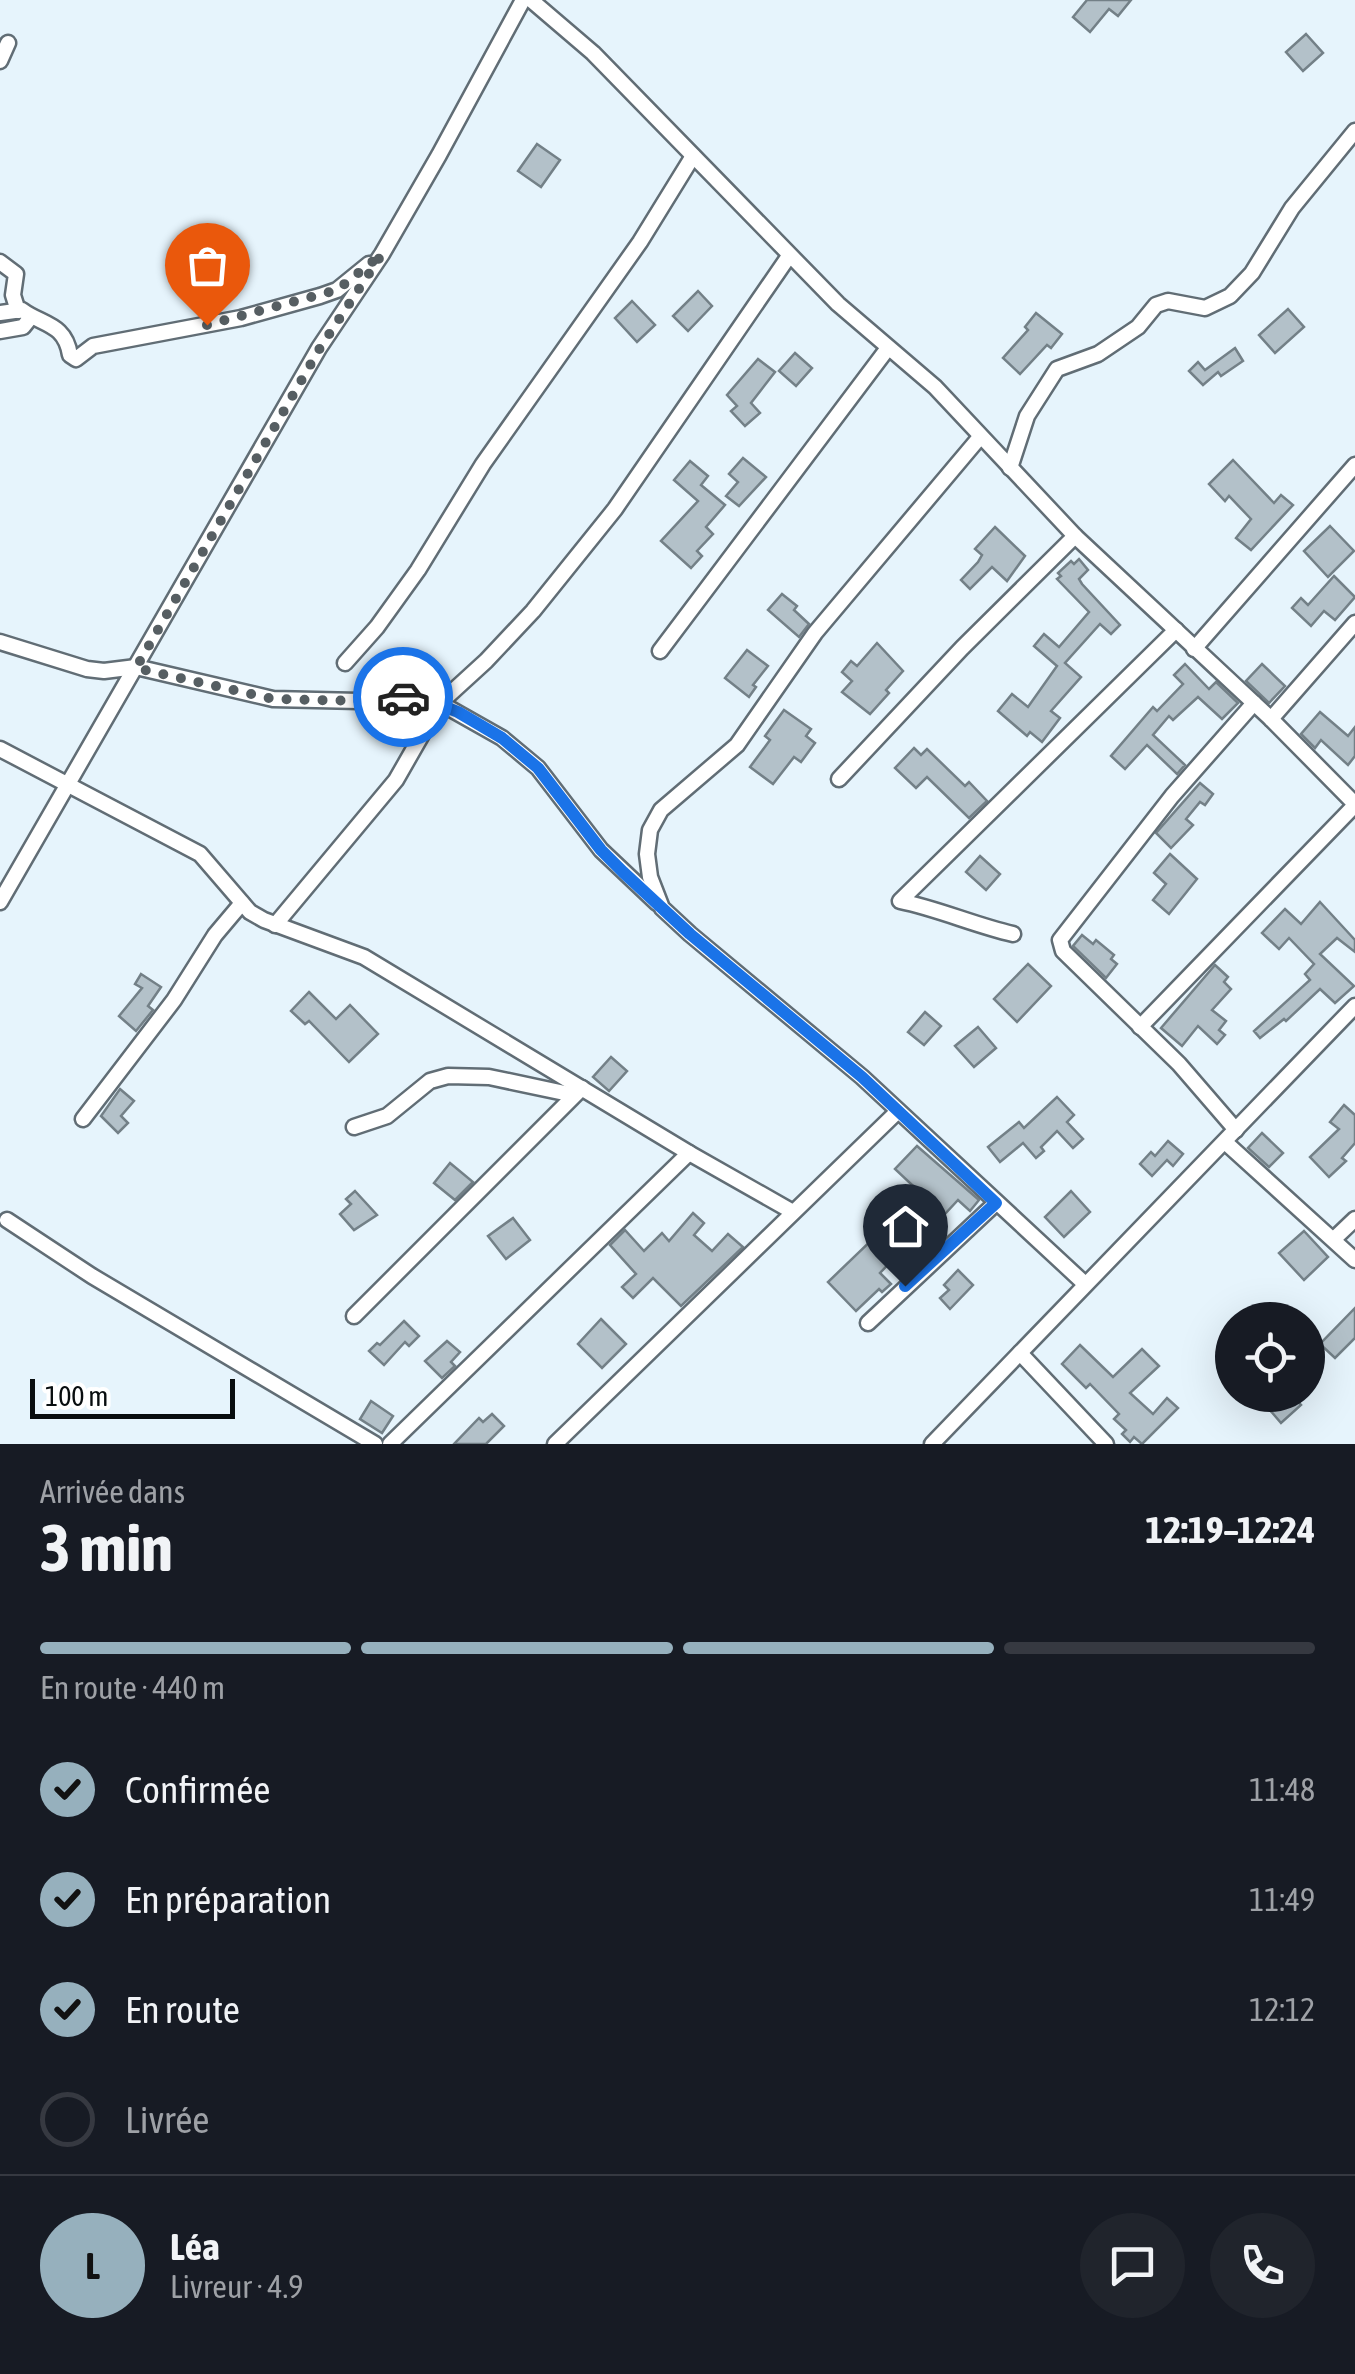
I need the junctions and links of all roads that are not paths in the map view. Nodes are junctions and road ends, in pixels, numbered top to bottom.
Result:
1 (523, 0) edge
2 (531, 0) edge
3 (8, 44) dead end
4 (0, 62) edge
5 (1355, 131) edge
6 (694, 156) junction
7 (382, 254) junction
8 (789, 256) junction
9 (0, 262) edge
10 (0, 313) edge
11 (24, 314) junction
12 (0, 331) edge
13 (888, 348) junction
14 (980, 436) junction
15 (1355, 465) edge
16 (1010, 468) junction
17 (1075, 536) junction
18 (1355, 623) edge
19 (1176, 630) junction
20 (0, 642) edge
21 (1194, 649) junction
22 (660, 651) dead end
23 (345, 663) dead end
24 (136, 668) junction
25 (440, 703) junction
26 (1254, 704) junction
27 (1271, 720) junction
28 (0, 748) edge
29 (839, 779) dead end
30 (67, 786) junction
31 (1355, 805) edge
32 (0, 902) edge
33 (242, 903) junction
34 (662, 908) junction
35 (275, 925) junction
36 (1013, 934) dead end
37 (1355, 1006) edge
38 (1140, 1027) junction
39 (578, 1092) junction
40 (898, 1111) junction
41 (82, 1119) dead end
42 (354, 1126) dead end
43 (1230, 1136) junction
44 (688, 1153) junction
45 (996, 1203) junction
46 (794, 1212) junction
47 (1355, 1219) edge
48 (8, 1220) dead end
49 (1334, 1239) junction
50 (1355, 1260) edge
51 (1085, 1284) junction
52 (354, 1316) dead end
53 (868, 1323) dead end
54 (1020, 1353) junction
55 (375, 1444) edge
56 (390, 1444) edge
57 (555, 1444) edge
58 (932, 1444) edge
59 (1106, 1444) edge

1 - 7 street
2 - 6 street
3 - 4 street
5 - 16 street
6 - 8 street
6 - 23 street
7 - 11 street
7 - 24 street
8 - 13 street
8 - 25 street
9 - 11 street
10 - 11 street
11 - 12 street
13 - 14 street
13 - 22 street
14 - 16 street
14 - 34 street
15 - 21 street
16 - 17 street
17 - 19 street
17 - 29 street
18 - 27 street
19 - 21 street
19 - 36 street
20 - 24 street
21 - 26 street
24 - 25 street
24 - 30 street
25 - 34 street
25 - 35 street
26 - 27 street
26 - 38 street
27 - 31 street
28 - 30 street
30 - 32 street
30 - 33 street
31 - 38 street
33 - 35 street
33 - 41 street
34 - 40 street
35 - 39 street
37 - 43 street
38 - 43 street
39 - 42 street
39 - 44 street
39 - 52 street
40 - 45 street
40 - 46 street
43 - 49 street
43 - 51 street
44 - 46 street
44 - 56 street
45 - 51 street
45 - 53 street
46 - 57 street
47 - 49 street
48 - 55 street
49 - 50 street
51 - 54 street
54 - 58 street
54 - 59 street

